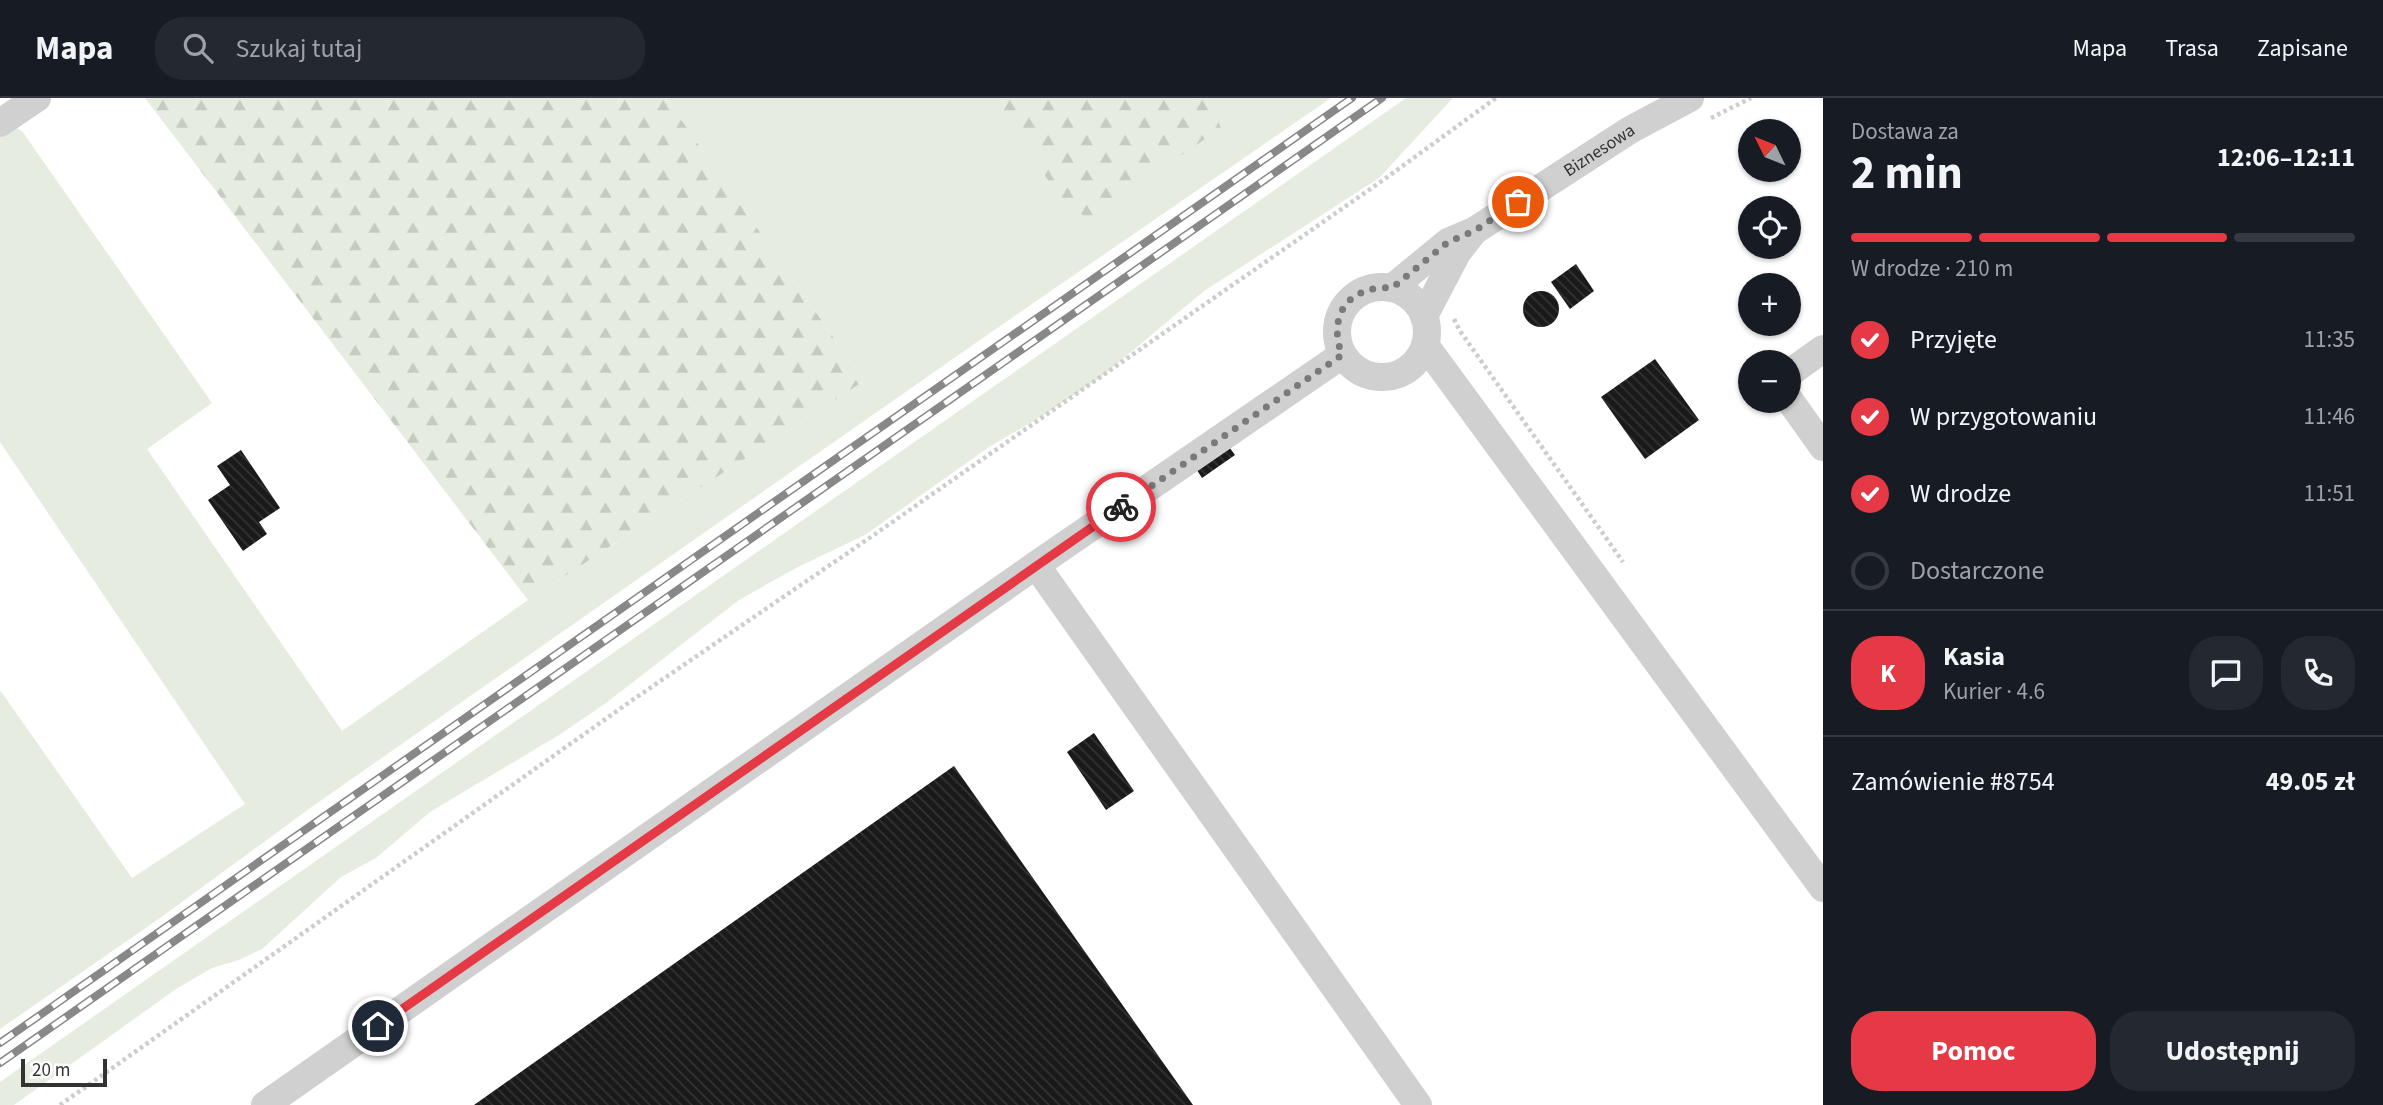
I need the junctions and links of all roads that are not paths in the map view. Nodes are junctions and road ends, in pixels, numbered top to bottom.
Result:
1 (37, 98) edge
2 (1690, 98) edge
3 (0, 123) edge
4 (1474, 231) junction
5 (1392, 288) junction
6 (1424, 316) junction
7 (1425, 345) junction
8 (1823, 349) edge
9 (1342, 355) junction
10 (1801, 365) edge
11 (1799, 413) edge
12 (1823, 447) edge
13 (1036, 565) junction
14 (1823, 888) edge
15 (265, 1105) edge
16 (1418, 1105) edge

1 - 3 street
2 - 4 street, Biznesowa
4 - 5 street
4 - 6 street
5 - 6 street
5 - 9 street
6 - 7 street
7 - 9 street
7 - 14 street
8 - 10 street
9 - 13 street
11 - 12 street
13 - 15 street
13 - 16 street

